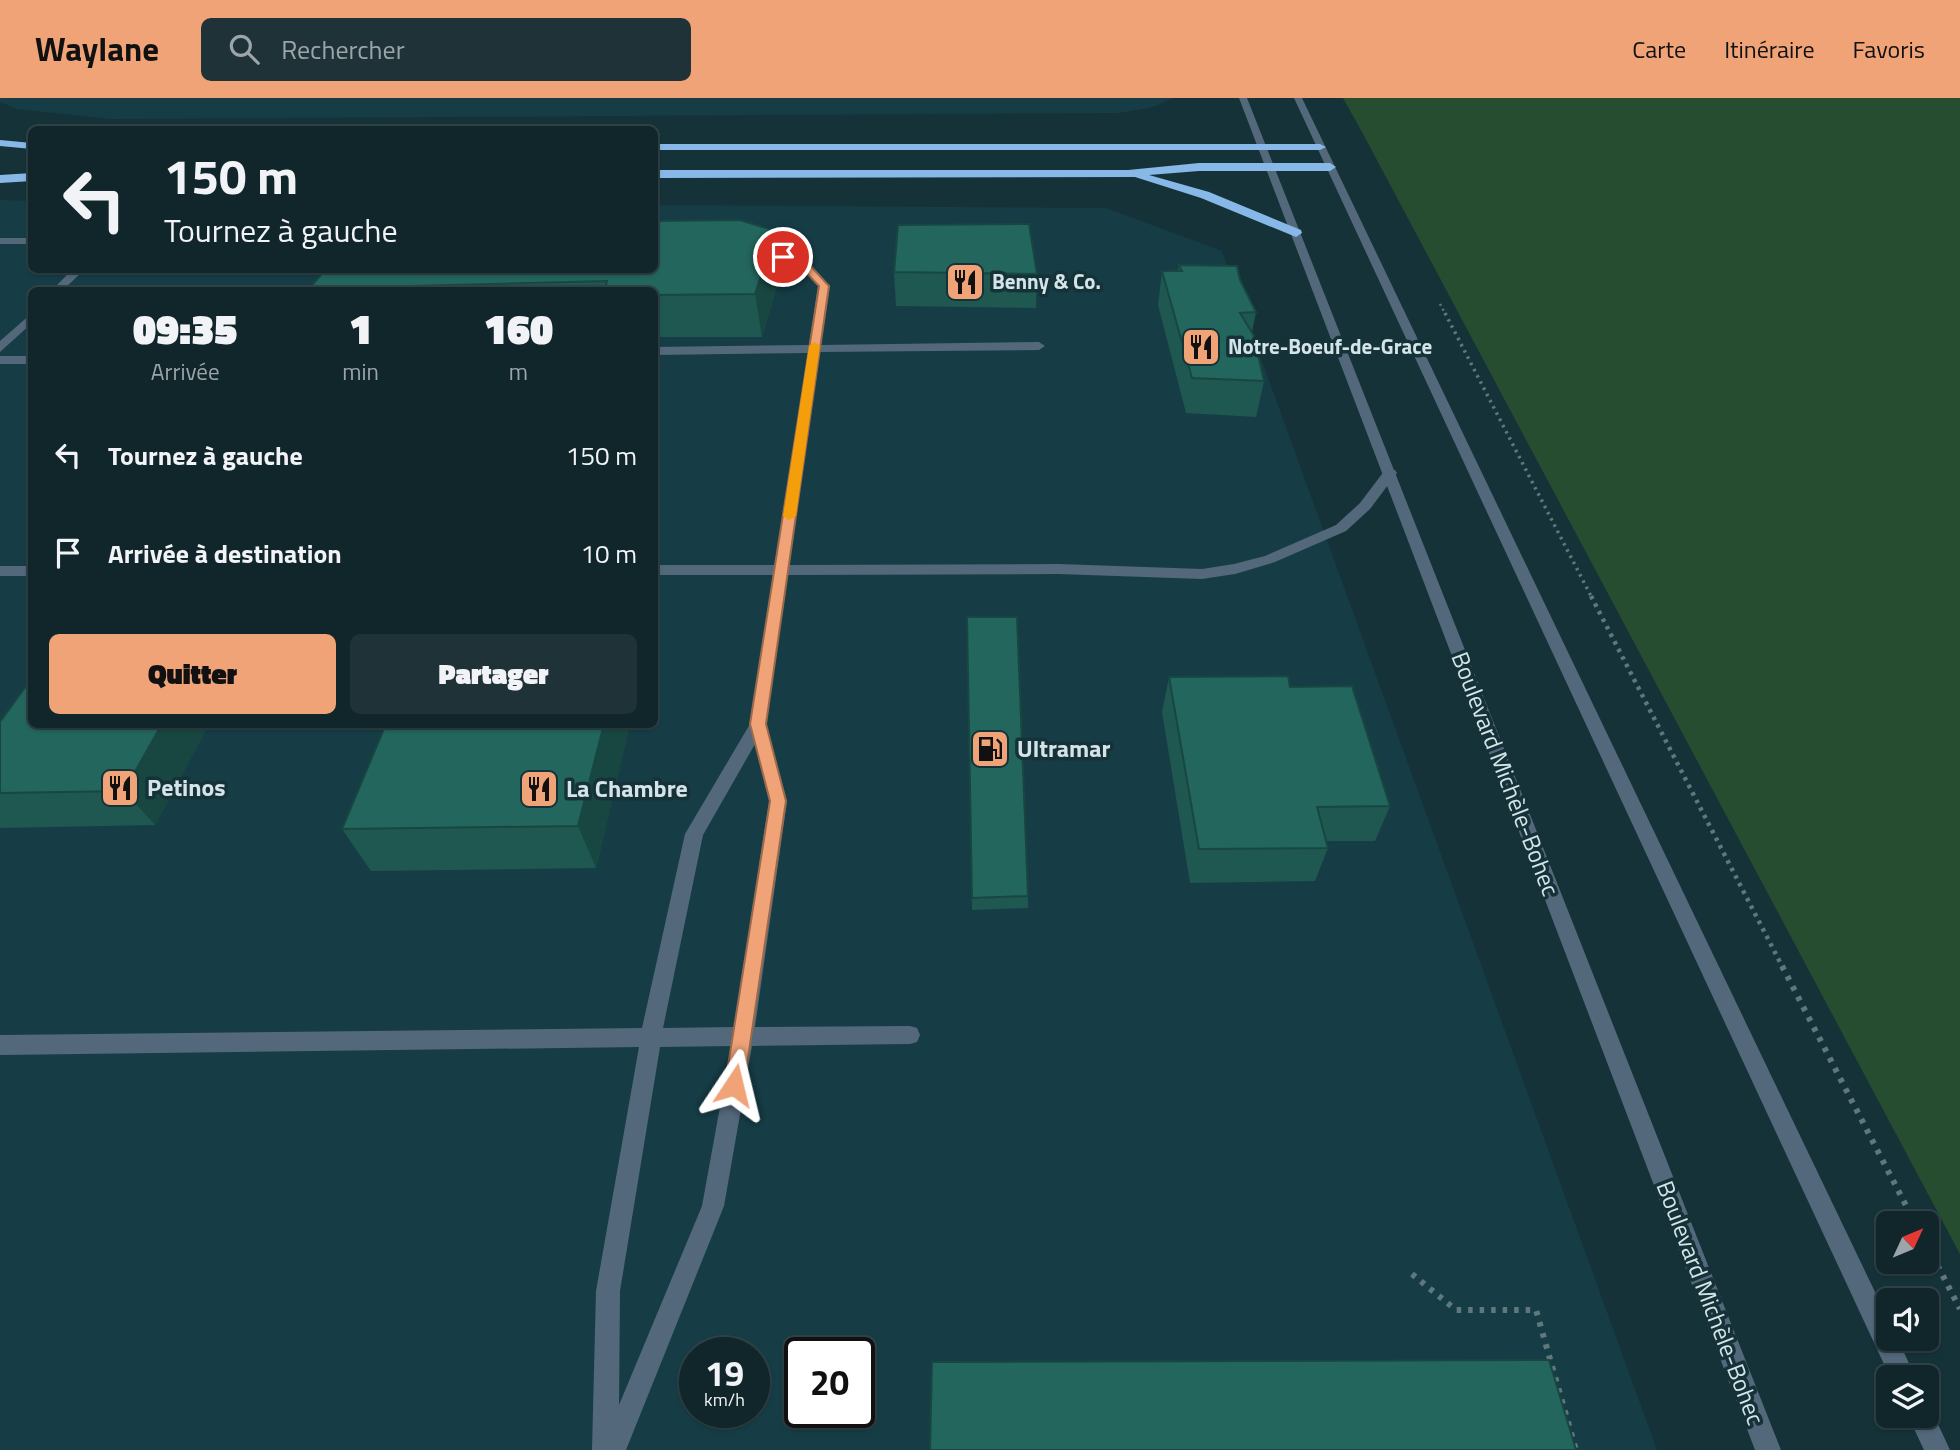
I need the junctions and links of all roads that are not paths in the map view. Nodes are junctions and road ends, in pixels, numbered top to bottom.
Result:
1 (1243, 98) edge
2 (1297, 98) edge
3 (0, 144) edge
4 (28, 146) edge
5 (1262, 147) junction
6 (1320, 147) junction
7 (658, 148) edge
8 (1271, 166) junction
9 (1330, 167) junction
10 (658, 174) edge
11 (1128, 174) junction
12 (28, 177) edge
13 (0, 178) edge
14 (1296, 233) junction
15 (0, 241) edge
16 (28, 241) edge
17 (750, 251) edge
18 (75, 273) edge
19 (60, 287) edge
20 (28, 320) edge
21 (1039, 346) dead end
22 (0, 348) edge
23 (814, 349) junction
24 (658, 351) edge
25 (0, 360) edge
26 (28, 360) edge
27 (1390, 473) junction
28 (658, 570) edge
29 (781, 570) junction
30 (0, 571) edge
31 (28, 571) edge
32 (758, 724) junction
33 (910, 1035) dead end
34 (651, 1037) junction
35 (743, 1037) junction
36 (0, 1045) edge
37 (1897, 1365) edge
38 (1927, 1428) edge
39 (605, 1450) edge
40 (613, 1450) edge
41 (1768, 1450) edge
42 (1937, 1450) edge

1 - 5 street, Boulevard Michèle-Bohec
2 - 6 street
3 - 4 highway
5 - 6 highway
5 - 7 highway
5 - 8 street, Boulevard Michèle-Bohec
6 - 9 street
8 - 9 highway
8 - 11 highway
8 - 14 street, Boulevard Michèle-Bohec
9 - 37 street
10 - 11 highway
11 - 14 highway
12 - 13 highway
14 - 27 street, Boulevard Michèle-Bohec
15 - 16 street
17 - 23 street
18 - 19 street
20 - 22 street
21 - 23 street
23 - 24 street
23 - 29 street
25 - 26 street
27 - 29 street
27 - 41 street, Boulevard Michèle-Bohec
28 - 29 street
29 - 32 street
30 - 31 street
32 - 34 street
32 - 35 street
33 - 35 street
34 - 35 street
34 - 36 street
34 - 39 street
35 - 40 street
38 - 42 street

